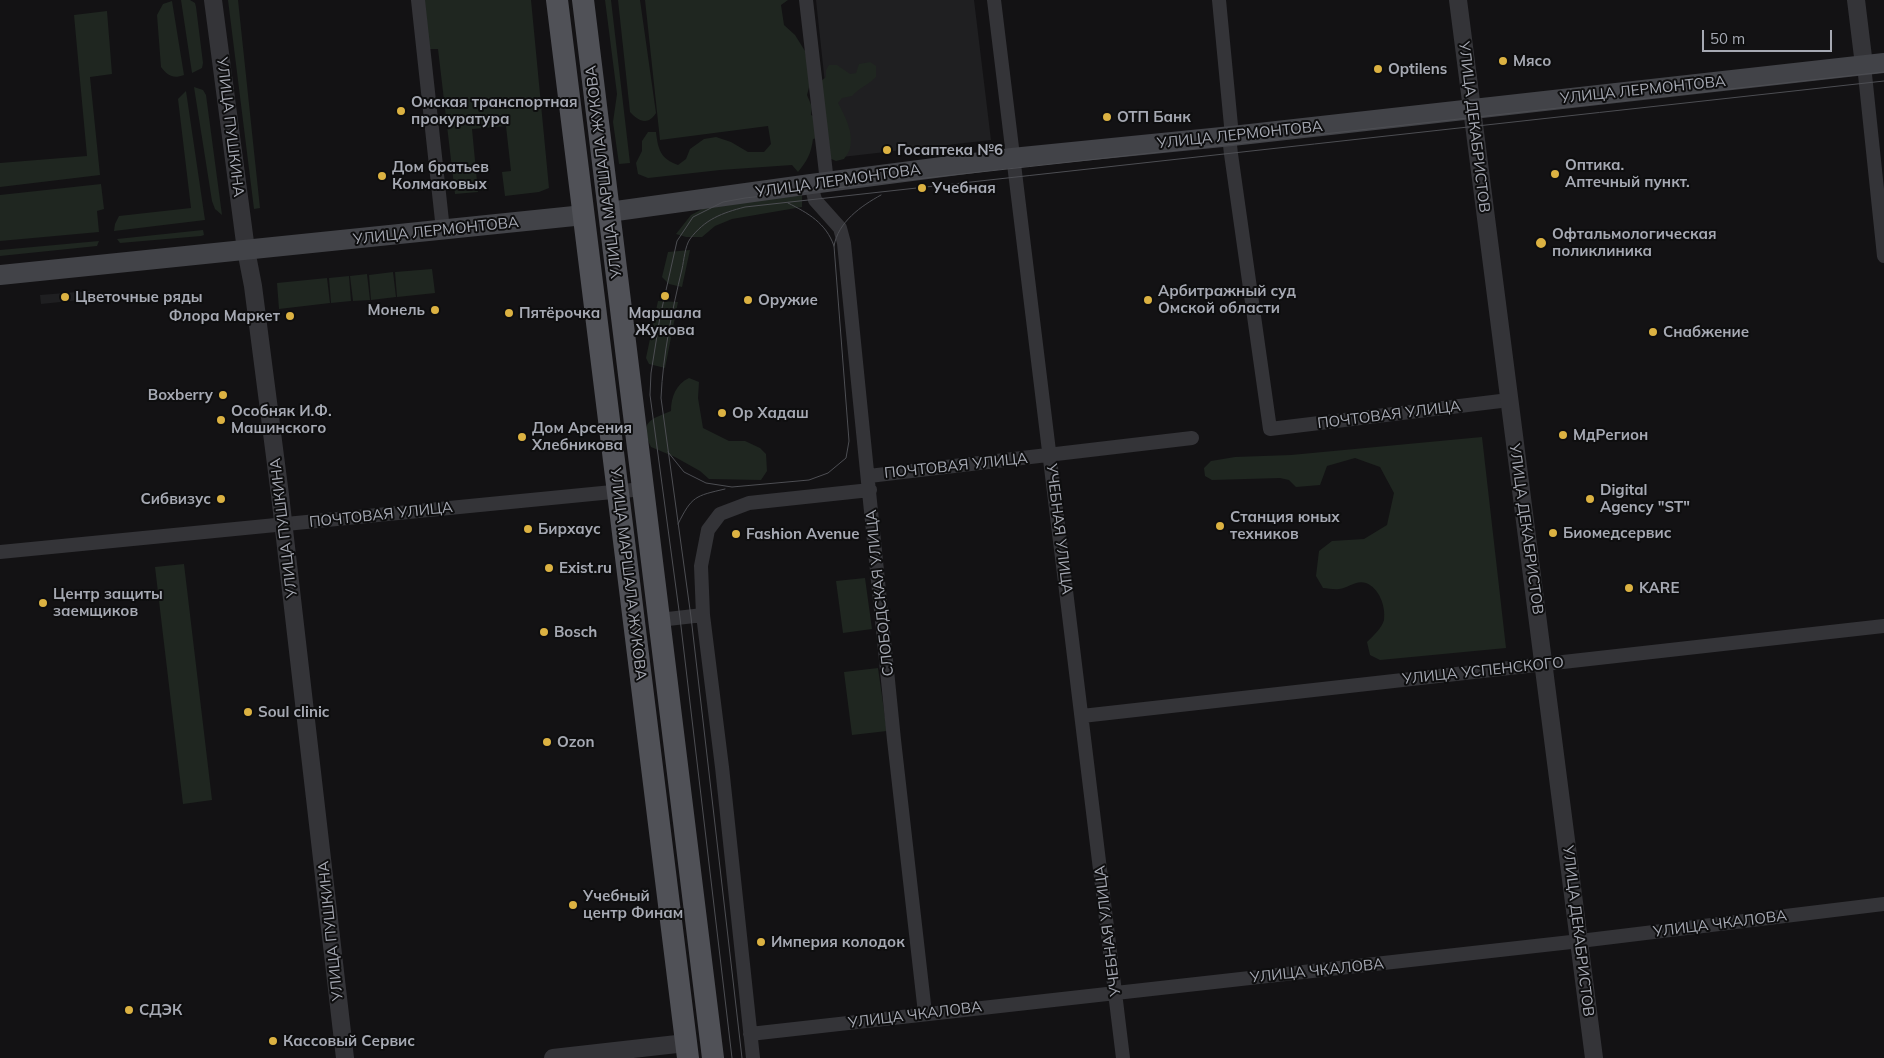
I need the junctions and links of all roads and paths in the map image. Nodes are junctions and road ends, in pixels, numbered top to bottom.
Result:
1 (212, 0) edge
2 (418, 0) edge
3 (557, 0) edge
4 (583, 0) edge
5 (806, 0) edge
6 (994, 0) edge
7 (1219, 0) edge
8 (1458, 0) edge
9 (1856, 0) edge
10 (1884, 64) edge
11 (1864, 65) junction
12 (1471, 110) junction
13 (1232, 136) junction
14 (1012, 158) junction
15 (819, 183) junction
16 (609, 212) junction
17 (584, 215) junction
18 (443, 230) junction
19 (246, 250) junction
20 (1884, 256) edge
21 (0, 275) edge
22 (1509, 400) junction
23 (1192, 438) dead end
24 (1049, 455) junction
25 (870, 483) junction
26 (643, 489) junction
27 (618, 491) junction
28 (283, 525) junction
29 (0, 552) edge
30 (703, 616) junction
31 (659, 620) junction
32 (1884, 626) edge
33 (1544, 665) junction
34 (1082, 716) junction
35 (1884, 904) edge
36 (1580, 941) junction
37 (1116, 993) junction
38 (925, 1013) junction
39 (750, 1034) junction
40 (712, 1049) edge
41 (687, 1050) edge
42 (345, 1058) edge
43 (553, 1058) edge
44 (753, 1058) edge
45 (1123, 1058) edge
46 (1594, 1058) edge

1 - 19 street, УЛИЦА ПУШКИНА
2 - 18 street
3 - 17 main road, УЛИЦА МАРШАЛА ЖУКОВА
4 - 16 main road, УЛИЦА МАРШАЛА ЖУКОВА
5 - 15 street, СЛОБОДСКАЯ УЛИЦА
6 - 14 street, УЧЕБНАЯ УЛИЦА
7 - 13 street
8 - 12 street, УЛИЦА ДЕКАБРИСТОВ
9 - 11 street
10 - 11 main road, УЛИЦА ЛЕРМОНТОВА
11 - 12 main road, УЛИЦА ЛЕРМОНТОВА
11 - 20 street
12 - 13 main road, УЛИЦА ЛЕРМОНТОВА
12 - 22 street, УЛИЦА ДЕКАБРИСТОВ
13 - 14 main road, УЛИЦА ЛЕРМОНТОВА
13 - 22 street, ПОЧТОВАЯ УЛИЦА
14 - 15 main road, УЛИЦА ЛЕРМОНТОВА
14 - 24 street, УЧЕБНАЯ УЛИЦА
15 - 16 main road, УЛИЦА ЛЕРМОНТОВА
15 - 25 street, СЛОБОДСКАЯ УЛИЦА
16 - 17 main road, УЛИЦА ЛЕРМОНТОВА
16 - 26 main road, УЛИЦА МАРШАЛА ЖУКОВА
17 - 18 main road, УЛИЦА ЛЕРМОНТОВА
17 - 27 main road, УЛИЦА МАРШАЛА ЖУКОВА
18 - 19 main road, УЛИЦА ЛЕРМОНТОВА
19 - 21 main road, УЛИЦА ЛЕРМОНТОВА
19 - 28 street, УЛИЦА ПУШКИНА
22 - 33 street, УЛИЦА ДЕКАБРИСТОВ
23 - 24 street, ПОЧТОВАЯ УЛИЦА
24 - 25 street, ПОЧТОВАЯ УЛИЦА
24 - 34 street, УЧЕБНАЯ УЛИЦА
25 - 30 street, ПОЧТОВАЯ УЛИЦА
25 - 38 street, СЛОБОДСКАЯ УЛИЦА
26 - 27 street, ПОЧТОВАЯ УЛИЦА
26 - 31 main road, УЛИЦА МАРШАЛА ЖУКОВА
27 - 28 street, ПОЧТОВАЯ УЛИЦА
27 - 41 main road, УЛИЦА МАРШАЛА ЖУКОВА
28 - 29 street, ПОЧТОВАЯ УЛИЦА
28 - 42 street, УЛИЦА ПУШКИНА
30 - 31 street
30 - 39 street
31 - 40 main road, УЛИЦА МАРШАЛА ЖУКОВА
32 - 33 street, УЛИЦА УСПЕНСКОГО
33 - 34 street, УЛИЦА УСПЕНСКОГО
33 - 36 street, УЛИЦА ДЕКАБРИСТОВ
34 - 37 street, УЧЕБНАЯ УЛИЦА
35 - 36 street, УЛИЦА ЧКАЛОВА
36 - 37 street, УЛИЦА ЧКАЛОВА
36 - 46 street, УЛИЦА ДЕКАБРИСТОВ
37 - 38 street, УЛИЦА ЧКАЛОВА
37 - 45 street, УЧЕБНАЯ УЛИЦА
38 - 39 street, УЛИЦА ЧКАЛОВА
39 - 44 street
40 - 41 main road
41 - 43 street

